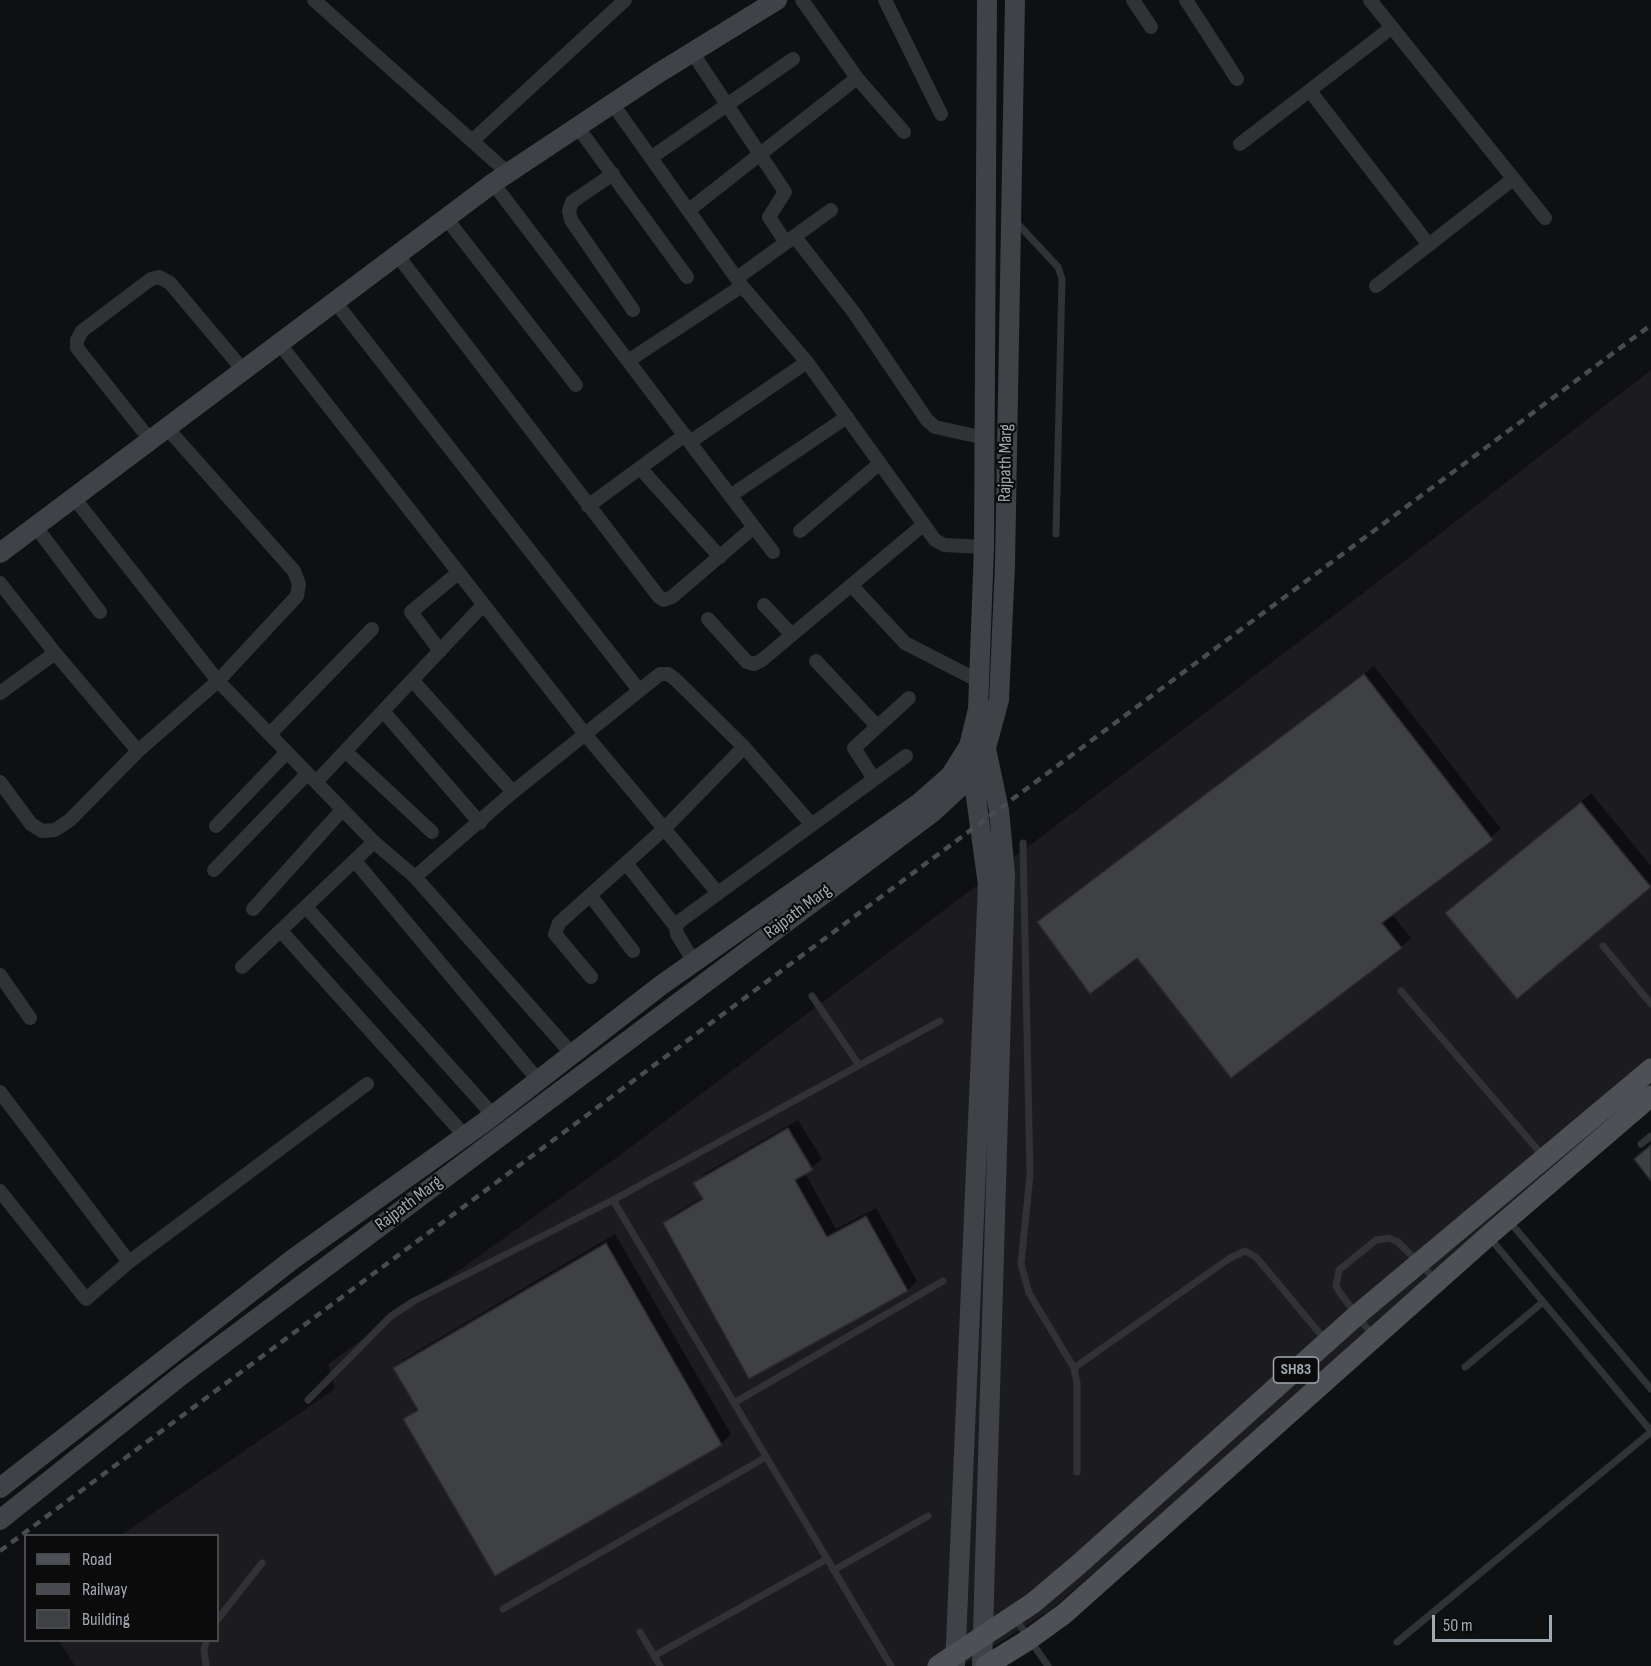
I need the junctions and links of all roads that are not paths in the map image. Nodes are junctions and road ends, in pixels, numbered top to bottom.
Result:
1 (314, 0) edge
2 (626, 0) edge
3 (777, 0) edge
4 (802, 0) edge
5 (885, 0) edge
6 (987, 0) edge
7 (1015, 0) edge
8 (1133, 0) edge
9 (1186, 0) edge
10 (1370, 0) edge
11 (1151, 27) dead end
12 (1391, 28) junction
13 (692, 52) junction
14 (793, 59) dead end
15 (858, 78) junction
16 (1237, 79) dead end
17 (1310, 91) junction
18 (612, 103) junction
19 (727, 104) junction
20 (942, 114) dead end
21 (577, 126) junction
22 (904, 132) dead end
23 (472, 141) junction
24 (1240, 144) dead end
25 (760, 153) junction
26 (652, 157) junction
27 (613, 174) junction
28 (501, 178) junction
29 (1513, 179) junction
30 (689, 210) junction
31 (831, 210) dead end
32 (1011, 217) junction
33 (446, 218) junction
34 (1545, 218) dead end
35 (790, 240) junction
36 (1429, 245) junction
37 (398, 256) junction
38 (687, 277) dead end
39 (740, 282) junction
40 (1376, 286) dead end
41 (336, 303) junction
42 (633, 310) dead end
43 (279, 344) junction
44 (628, 361) junction
45 (807, 362) junction
46 (244, 371) junction
47 (576, 385) dead end
48 (847, 417) junction
49 (167, 428) junction
50 (985, 438) junction
51 (687, 439) junction
52 (151, 441) junction
53 (879, 464) junction
54 (640, 468) junction
55 (730, 496) junction
56 (75, 499) junction
57 (588, 506) junction
58 (922, 525) junction
59 (36, 527) junction
60 (754, 527) junction
61 (800, 531) dead end
62 (1056, 534) dead end
63 (984, 547) junction
64 (773, 552) dead end
65 (0, 553) edge
66 (720, 556) junction
67 (458, 573) junction
68 (0, 583) edge
69 (851, 585) junction
70 (483, 604) junction
71 (764, 605) dead end
72 (100, 612) dead end
73 (708, 619) dead end
74 (372, 629) dead end
75 (792, 635) junction
76 (440, 651) junction
77 (55, 653) junction
78 (816, 661) dead end
79 (412, 680) junction
80 (218, 681) junction
81 (979, 681) junction
82 (639, 690) junction
83 (0, 693) edge
84 (909, 698) dead end
85 (383, 711) junction
86 (877, 726) junction
87 (270, 734) junction
88 (585, 734) junction
89 (744, 747) junction
90 (977, 747) junction
91 (138, 751) junction
92 (345, 751) junction
93 (287, 752) junction
94 (906, 756) dead end
95 (973, 775) junction
96 (312, 778) junction
97 (874, 779) junction
98 (0, 782) edge
99 (513, 792) junction
100 (342, 810) junction
101 (480, 823) junction
102 (812, 825) junction
103 (216, 826) dead end
104 (663, 830) junction
105 (432, 832) dead end
106 (374, 842) junction
107 (1023, 843) dead end
108 (355, 861) junction
109 (626, 863) junction
110 (214, 870) dead end
111 (415, 877) junction
112 (717, 892) junction
113 (590, 895) junction
114 (306, 907) junction
115 (253, 909) dead end
116 (676, 927) junction
117 (281, 931) junction
118 (1603, 946) dead end
119 (633, 951) dead end
120 (694, 962) junction
121 (242, 967) dead end
122 (0, 975) edge
123 (591, 977) dead end
124 (1401, 991) dead end
125 (812, 996) dead end
126 (1651, 1004) edge
127 (30, 1018) dead end
128 (940, 1021) dead end
129 (572, 1054) junction
130 (859, 1065) junction
131 (1651, 1069) edge
132 (538, 1080) junction
133 (366, 1084) dead end
134 (0, 1092) edge
135 (1651, 1096) edge
136 (493, 1115) junction
137 (465, 1136) junction
138 (1651, 1136) edge
139 (1641, 1144) dead end
140 (1546, 1158) junction
141 (0, 1191) edge
142 (612, 1200) junction
143 (1507, 1219) junction
144 (1024, 1232) junction
145 (1016, 1236) dead end
146 (1488, 1236) junction
147 (129, 1262) junction
148 (1421, 1263) junction
149 (943, 1281) dead end
150 (1437, 1282) junction
151 (1543, 1302) junction
152 (1357, 1315) junction
153 (1374, 1338) junction
154 (1327, 1342) junction
155 (1074, 1368) junction
156 (1465, 1368) dead end
157 (1651, 1389) edge
158 (308, 1400) dead end
159 (734, 1402) junction
160 (1651, 1431) edge
161 (766, 1457) junction
162 (1077, 1472) dead end
163 (0, 1488) edge
164 (928, 1516) dead end
165 (0, 1520) edge
166 (827, 1559) junction
167 (262, 1563) dead end
168 (834, 1570) junction
169 (503, 1609) dead end
170 (1013, 1616) junction
171 (219, 1619) edge
172 (640, 1632) dead end
173 (1028, 1640) junction
174 (207, 1642) edge
175 (1396, 1642) dead end
176 (992, 1652) edge
177 (654, 1656) junction
178 (949, 1662) edge
179 (206, 1666) edge
180 (660, 1666) edge
181 (891, 1666) edge
182 (1048, 1666) edge

1 - 23 street
2 - 23 street
3 - 13 main road
4 - 15 street
5 - 20 street
6 - 50 main road, Rajpath Marg
7 - 32 main road, Rajpath Marg
8 - 11 street
9 - 16 street
10 - 12 street
12 - 17 street
12 - 29 street
13 - 18 main road
13 - 19 street
14 - 19 street
15 - 22 street
15 - 25 street
17 - 24 street
17 - 36 street
18 - 21 main road
18 - 26 street
19 - 25 street
19 - 26 street
21 - 27 street
21 - 28 main road
23 - 28 street
25 - 30 street
25 - 35 street
26 - 30 street
27 - 38 street
27 - 42 street
28 - 33 main road
28 - 44 street
29 - 34 street
29 - 36 street
30 - 39 street
31 - 35 street
32 - 62 lane
32 - 90 main road, Rajpath Marg
33 - 37 main road
33 - 47 street
35 - 39 street
35 - 50 street
36 - 40 street
37 - 41 main road
37 - 57 street
39 - 44 street
39 - 45 street
41 - 43 main road
41 - 82 street
43 - 46 main road
43 - 67 street
44 - 51 street
45 - 48 street
45 - 51 street
46 - 49 main road
46 - 52 street
48 - 53 street
48 - 55 street
49 - 52 main road
49 - 80 street
50 - 63 main road, Rajpath Marg
51 - 54 street
51 - 55 street
52 - 56 main road
53 - 58 street
53 - 61 street
54 - 57 street
54 - 66 street
55 - 60 street
56 - 59 main road
56 - 80 street
57 - 66 street
58 - 63 street
58 - 69 street
59 - 65 main road
59 - 72 street
60 - 64 street
60 - 66 street
63 - 81 main road, Rajpath Marg
67 - 70 street
67 - 76 street
68 - 77 street
69 - 75 street
69 - 81 street
70 - 76 street
70 - 88 street
71 - 75 street
73 - 75 street
74 - 87 street
76 - 79 street
77 - 83 street
77 - 91 street
78 - 86 street
79 - 85 street
79 - 99 street
80 - 87 street
80 - 91 street
81 - 90 main road, Rajpath Marg
82 - 88 street
82 - 89 street
84 - 86 street
85 - 92 street
85 - 101 street
86 - 97 street
87 - 93 street
88 - 99 street
88 - 104 street
89 - 102 street
89 - 104 street
90 - 95 main road, Rajpath Marg
90 - 120 main road, Rajpath Marg
90 - 176 main road, Rajpath Marg
91 - 98 street
92 - 96 street
92 - 105 street
93 - 96 street
93 - 103 street
94 - 97 street
95 - 165 main road, Rajpath Marg
95 - 178 main road
96 - 100 street
96 - 110 street
97 - 102 street
99 - 101 street
100 - 106 street
100 - 115 street
101 - 111 street
102 - 112 street
104 - 109 street
104 - 112 street
106 - 108 street
106 - 111 street
107 - 144 lane
108 - 114 street
108 - 132 street
109 - 113 street
109 - 116 street
111 - 129 street
112 - 116 street
113 - 119 street
113 - 123 street
114 - 117 street
114 - 136 street
116 - 120 street
117 - 121 street
117 - 137 street
118 - 126 lane
120 - 129 main road, Rajpath Marg
122 - 127 street
124 - 140 lane
125 - 130 lane
128 - 130 lane
129 - 132 main road, Rajpath Marg
130 - 142 lane
131 - 140 main road, SH83
132 - 136 main road, Rajpath Marg
133 - 147 street
134 - 147 street
135 - 143 main road, SH83
136 - 137 main road, Rajpath Marg
137 - 163 main road, Rajpath Marg
138 - 139 lane
140 - 148 main road, SH83
141 - 147 street
142 - 158 lane
142 - 159 lane
143 - 146 main road, SH83
143 - 157 lane
144 - 145 lane
144 - 155 lane
146 - 150 main road, SH83
146 - 151 lane
148 - 150 lane
148 - 152 main road, SH83
148 - 152 lane
149 - 159 lane
150 - 153 main road, SH83
151 - 156 lane
151 - 160 lane
152 - 153 lane
152 - 154 main road, SH83
153 - 173 main road, SH83
154 - 155 lane
154 - 170 main road, SH83
155 - 162 lane
159 - 161 lane
160 - 175 lane
161 - 166 lane
161 - 169 lane
164 - 168 lane
166 - 168 lane
166 - 177 lane
167 - 171 lane
168 - 181 lane
170 - 173 lane
170 - 176 main road, SH83
172 - 177 lane
173 - 176 main road, SH83
173 - 182 lane
174 - 179 lane
176 - 178 main road, SH83
177 - 180 lane

